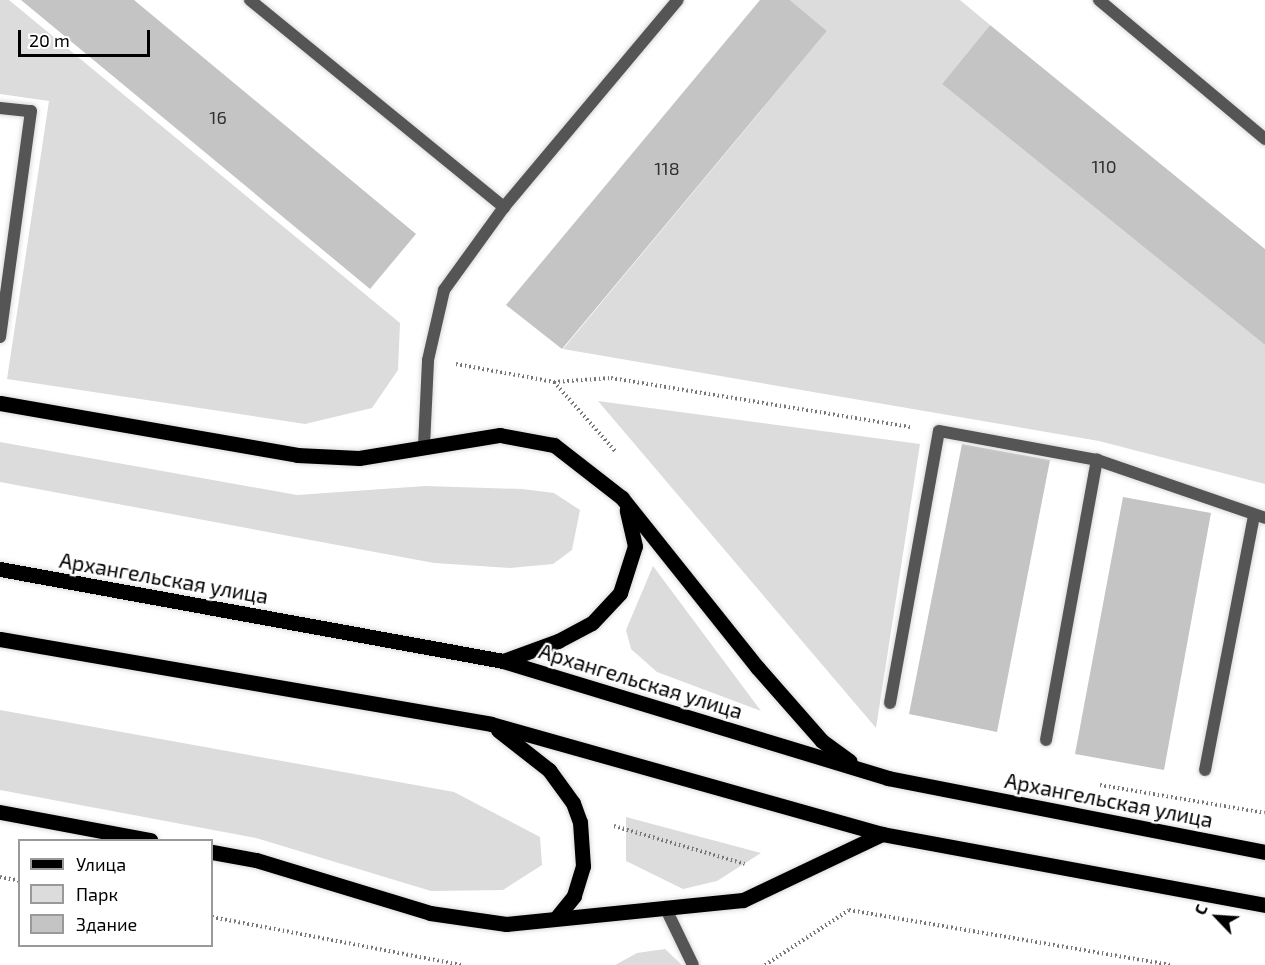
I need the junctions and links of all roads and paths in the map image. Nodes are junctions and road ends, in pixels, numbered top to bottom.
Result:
1 (250, 0) edge
2 (678, 0) edge
3 (1099, 0) edge
4 (0, 108) edge
5 (1265, 139) edge
6 (504, 207) junction
7 (0, 337) edge
8 (428, 360) junction
9 (0, 403) edge
10 (939, 431) junction
11 (424, 446) junction
12 (1097, 460) junction
13 (622, 498) junction
14 (1259, 516) edge
15 (0, 569) edge
16 (0, 639) edge
17 (503, 661) junction
18 (890, 703) dead end
19 (491, 724) junction
20 (1046, 740) dead end
21 (1204, 770) dead end
22 (888, 778) junction
23 (0, 812) edge
24 (614, 826) dead end
25 (882, 834) junction
26 (145, 839) edge
27 (213, 852) edge
28 (1265, 852) edge
29 (747, 865) dead end
30 (0, 877) edge
31 (18, 881) edge
32 (1265, 905) edge
33 (665, 907) junction
34 (213, 917) edge
35 (556, 918) junction
36 (462, 965) edge
37 (693, 965) edge
38 (765, 965) edge
39 (1172, 965) edge

1 - 6 street
2 - 6 street
3 - 5 street
4 - 7 street
6 - 8 street
8 - 10 path
8 - 11 street
9 - 11 main road
10 - 12 street
10 - 18 street
11 - 13 main road
12 - 14 street
12 - 20 street
13 - 17 main road
13 - 22 main road
14 - 21 street
15 - 17 main road, Архангельская улица
16 - 19 main road
17 - 22 main road, Архангельская улица
19 - 25 main road
19 - 35 main road
22 - 28 main road, Архангельская улица
23 - 26 main road
24 - 29 path
25 - 32 main road
25 - 33 main road
27 - 35 main road
30 - 31 path
33 - 35 main road
33 - 37 street
34 - 36 path
38 - 39 path

